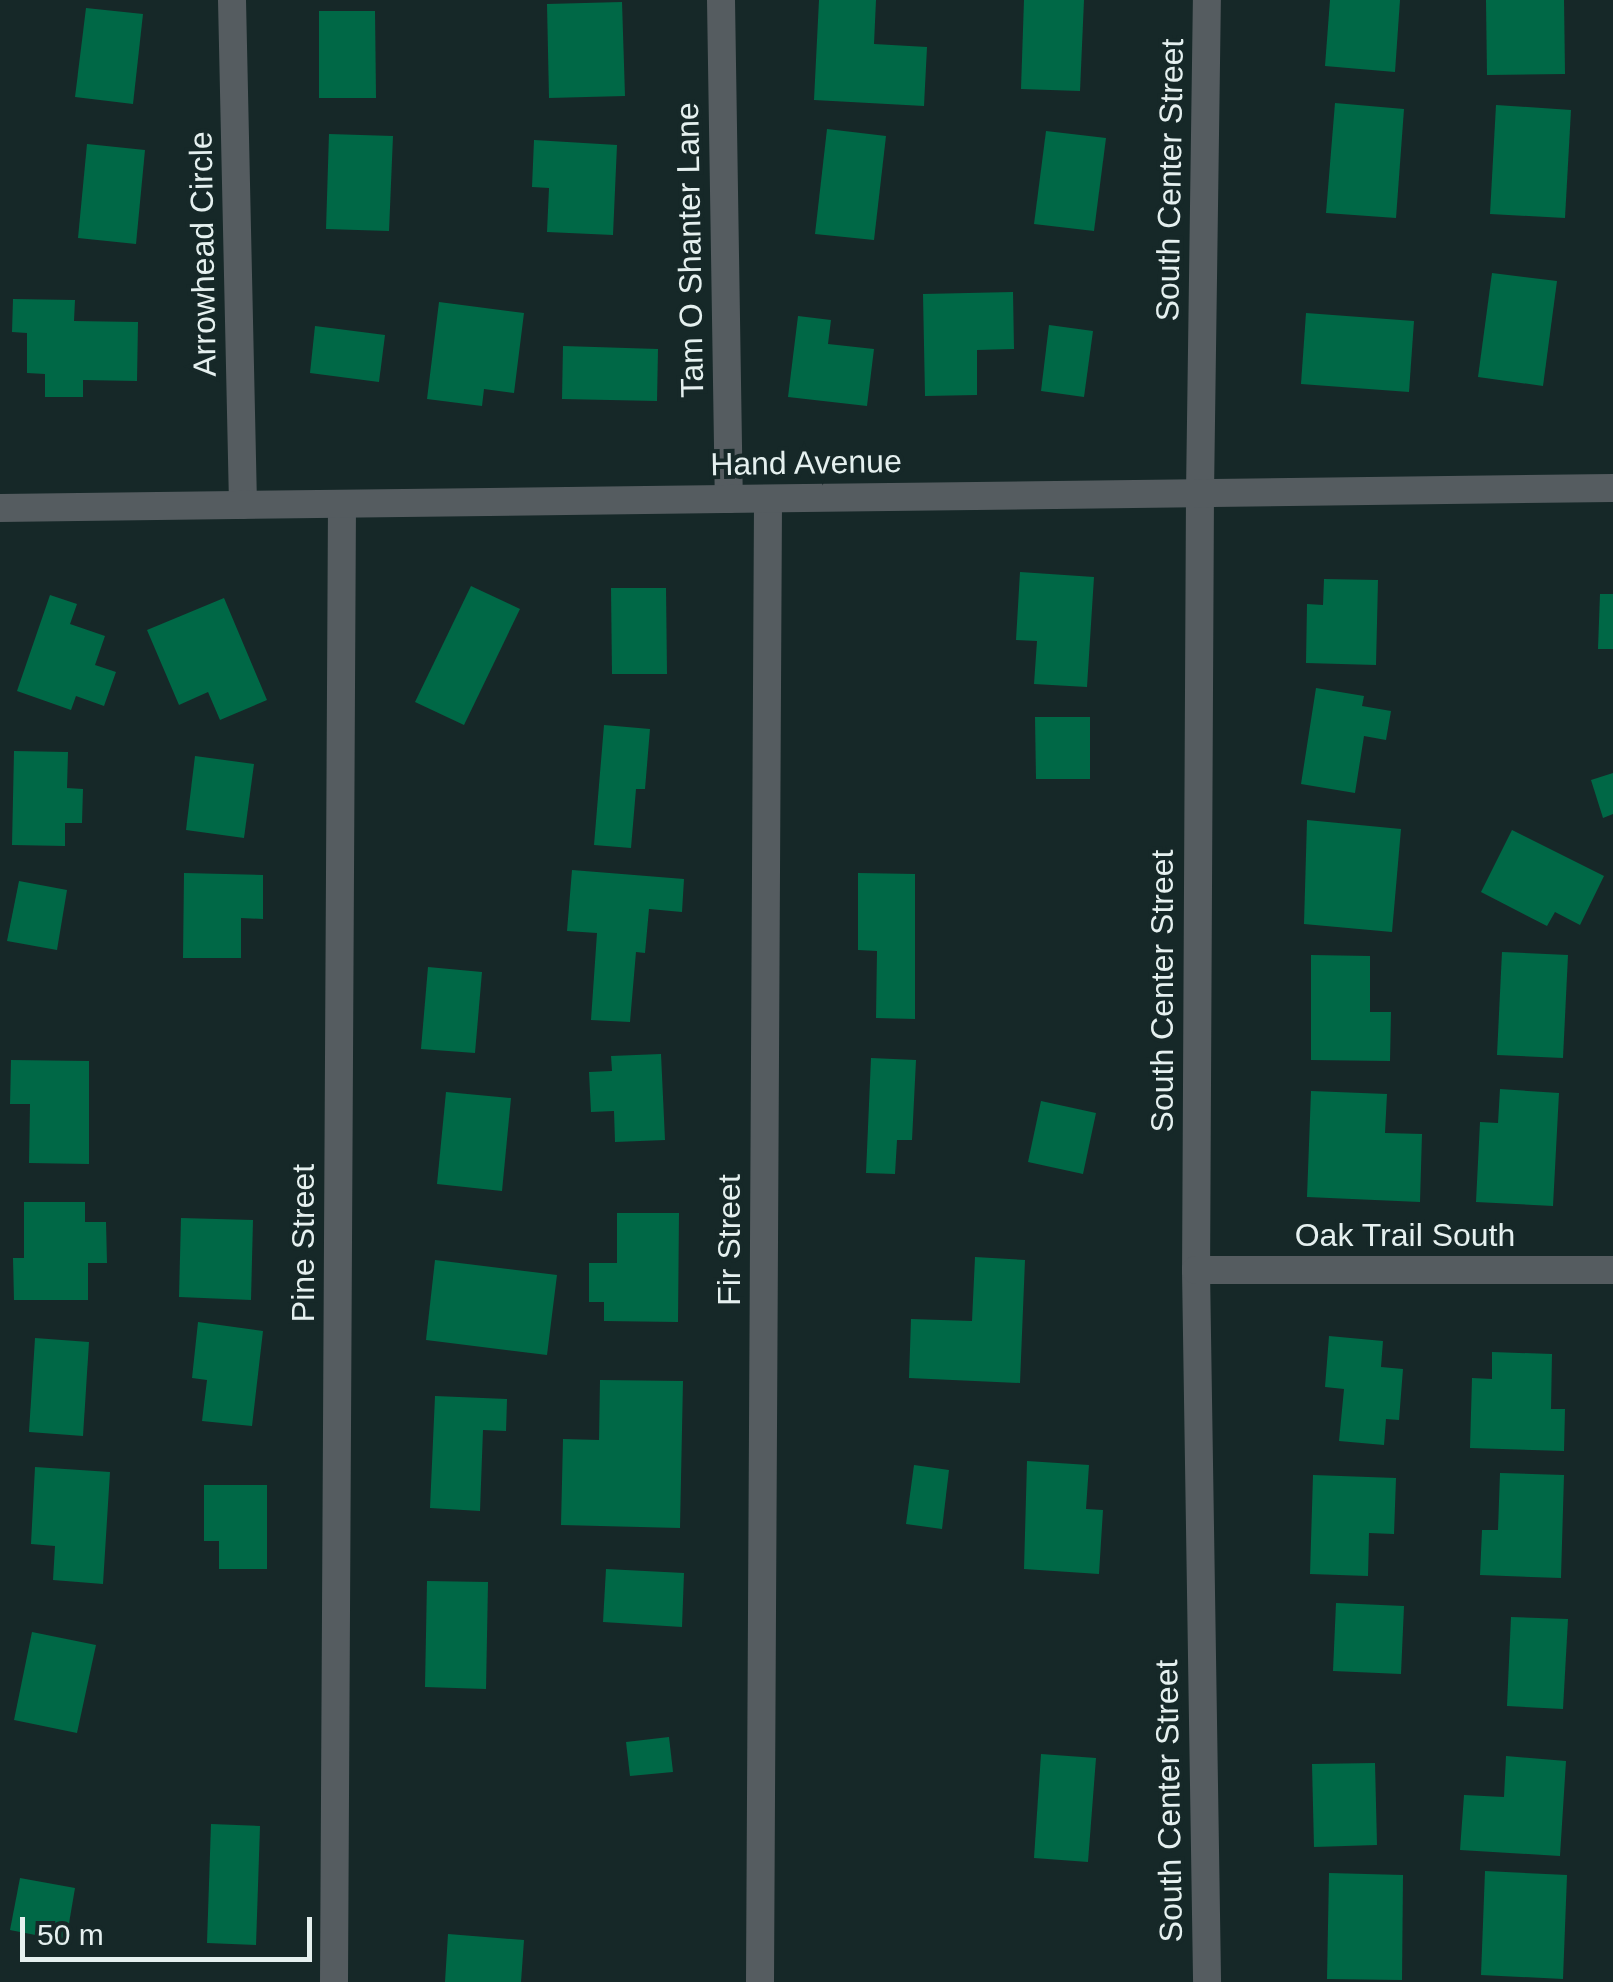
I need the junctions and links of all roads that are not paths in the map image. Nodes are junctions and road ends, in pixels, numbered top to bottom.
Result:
1 (232, 0) edge
2 (721, 0) edge
3 (1208, 0) edge
4 (1613, 488) edge
5 (1200, 493) junction
6 (729, 499) junction
7 (768, 499) junction
8 (342, 504) junction
9 (243, 506) junction
10 (0, 508) edge
11 (1196, 1270) junction
12 (1613, 1270) edge
13 (334, 1982) edge
14 (760, 1982) edge
15 (1206, 1982) edge

1 - 9 street, Arrowhead Circle
2 - 6 street, Tam O Shanter Lane
3 - 5 street, South Center Street
4 - 5 street, Hand Avenue
5 - 7 street, Hand Avenue
5 - 11 street, South Center Street
6 - 7 street, Hand Avenue
6 - 8 street, Hand Avenue
7 - 14 street, Fir Street
8 - 9 street, Hand Avenue
8 - 13 street, Pine Street
9 - 10 street, Hand Avenue
11 - 12 street, Oak Trail South
11 - 15 street, South Center Street

